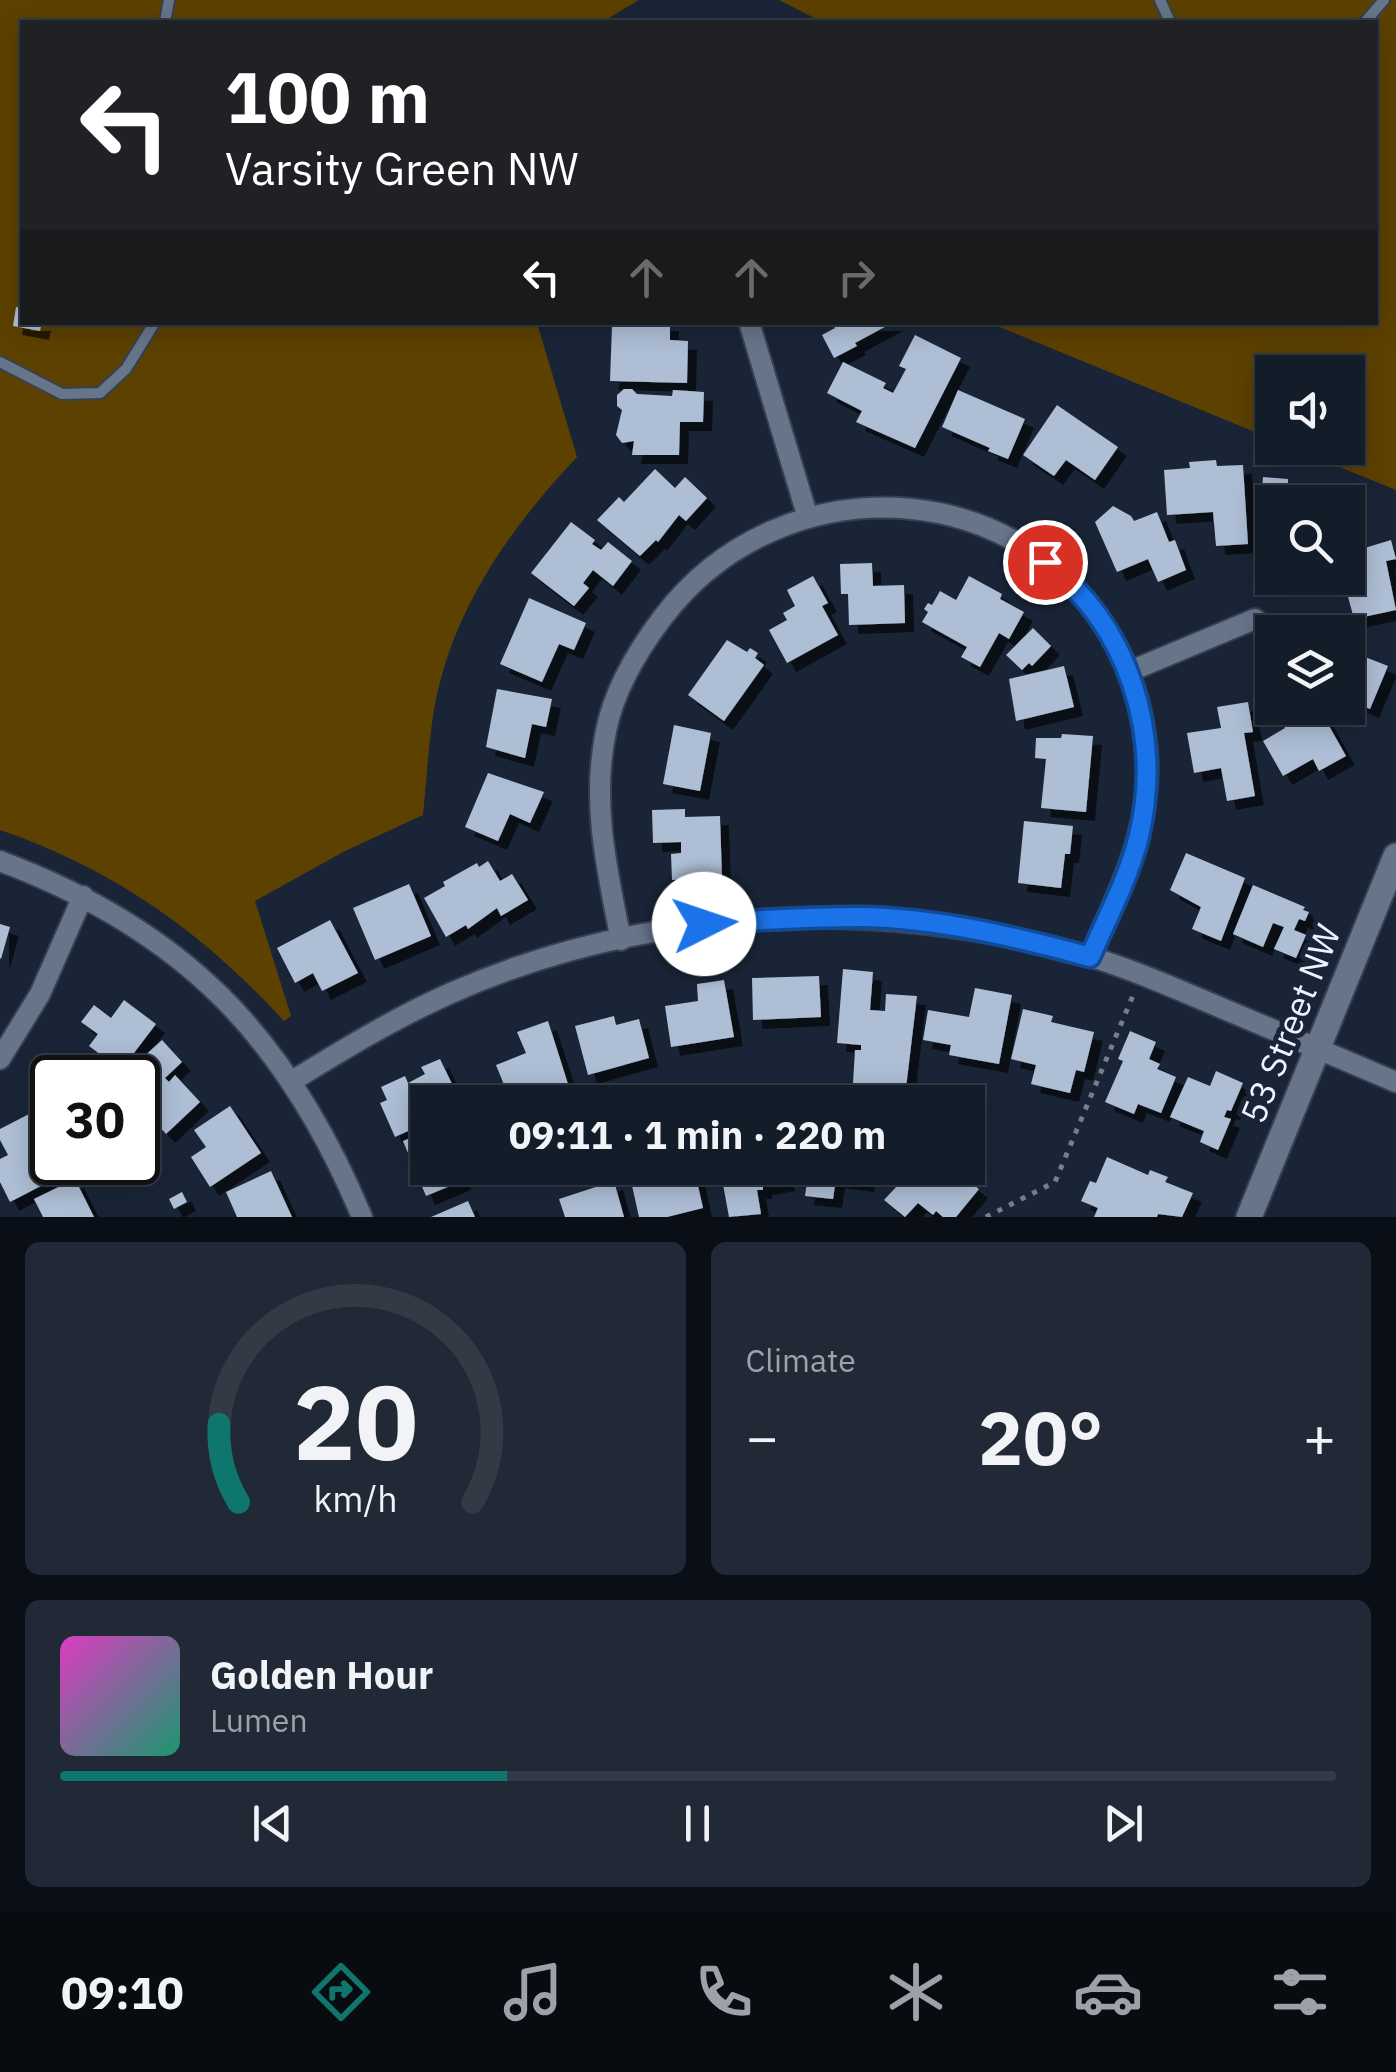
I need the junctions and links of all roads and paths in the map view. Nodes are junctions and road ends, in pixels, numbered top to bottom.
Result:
1 (1384, 0) edge
2 (1367, 20) edge
3 (153, 325) edge
4 (749, 325) edge
5 (0, 362) edge
6 (808, 518) junction
7 (1255, 619) dead end
8 (1128, 672) junction
9 (0, 861) edge
10 (1394, 868) edge
11 (83, 896) junction
12 (621, 940) junction
13 (1090, 957) junction
14 (1142, 974) junction
15 (1319, 1050) junction
16 (0, 1059) edge
17 (292, 1081) junction
18 (1396, 1082) edge
19 (362, 1217) edge
20 (986, 1217) edge
21 (1249, 1217) edge

1 - 2 lane
3 - 5 lane
4 - 6 street
6 - 8 street
6 - 12 street
7 - 8 street
8 - 13 street
9 - 11 street
10 - 15 street, 53 Street NW
11 - 16 street
11 - 17 street
12 - 13 street
12 - 17 street
13 - 14 street
14 - 15 street
14 - 20 path
15 - 18 street
15 - 21 street, 53 Street NW
17 - 19 street

